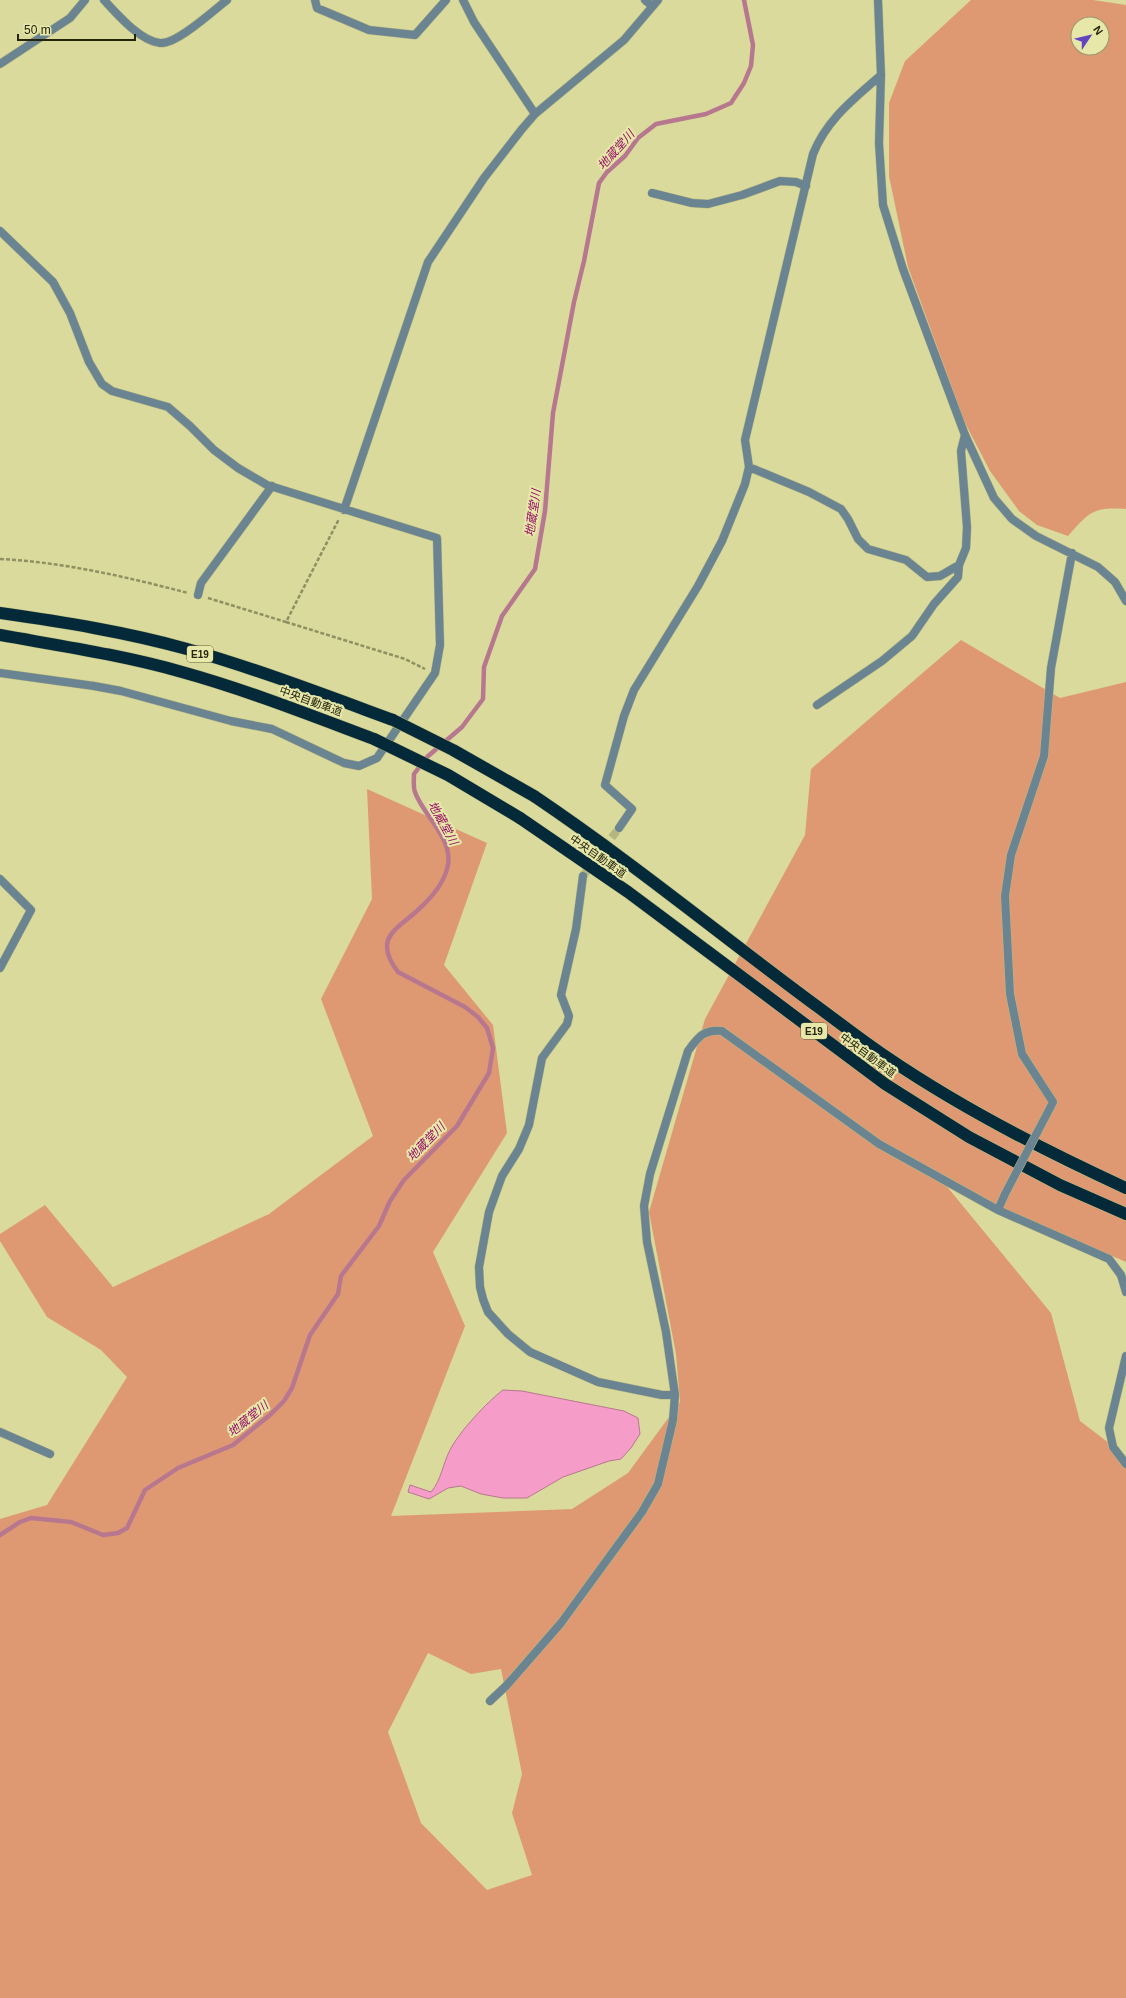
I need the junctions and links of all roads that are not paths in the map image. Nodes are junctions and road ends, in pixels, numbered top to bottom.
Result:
1 (85, 0) edge
2 (104, 0) edge
3 (227, 0) edge
4 (316, 0) edge
5 (446, 0) edge
6 (462, 0) edge
7 (645, 0) edge
8 (658, 0) edge
9 (878, 0) edge
10 (652, 6) junction
11 (0, 64) edge
12 (882, 75) junction
13 (535, 114) junction
14 (806, 186) junction
15 (652, 192) dead end
16 (0, 231) edge
17 (965, 436) junction
18 (749, 467) junction
19 (272, 486) junction
20 (344, 510) junction
21 (1072, 553) junction
22 (959, 565) junction
23 (198, 595) dead end
24 (1126, 601) edge
25 (0, 614) edge
26 (0, 636) edge
27 (0, 672) edge
28 (818, 705) dead end
29 (619, 828) tunnel mouth
30 (583, 876) tunnel mouth
31 (0, 879) edge
32 (0, 968) edge
33 (1126, 1188) edge
34 (998, 1210) junction
35 (1126, 1214) edge
36 (1126, 1292) edge
37 (1126, 1356) edge
38 (676, 1395) junction
39 (0, 1432) edge
40 (50, 1454) dead end
41 (1126, 1464) edge
42 (490, 1701) dead end

1 - 11 street
2 - 3 street
4 - 5 street
6 - 13 street
7 - 10 street
8 - 10 street
9 - 12 street
10 - 13 street
12 - 14 street
12 - 17 street
13 - 20 street
14 - 15 street
14 - 18 street
16 - 19 street
17 - 21 street
17 - 22 street
18 - 22 street
18 - 29 street
19 - 20 street
19 - 23 street
20 - 27 street
21 - 24 street
21 - 34 street, bridge
22 - 28 street
25 - 33 highway, 中央自動車道 / E19, bridge
26 - 35 highway, 中央自動車道 / E19, bridge
30 - 38 street
31 - 32 street
34 - 36 street
34 - 38 street
37 - 41 street
38 - 42 street
39 - 40 street

